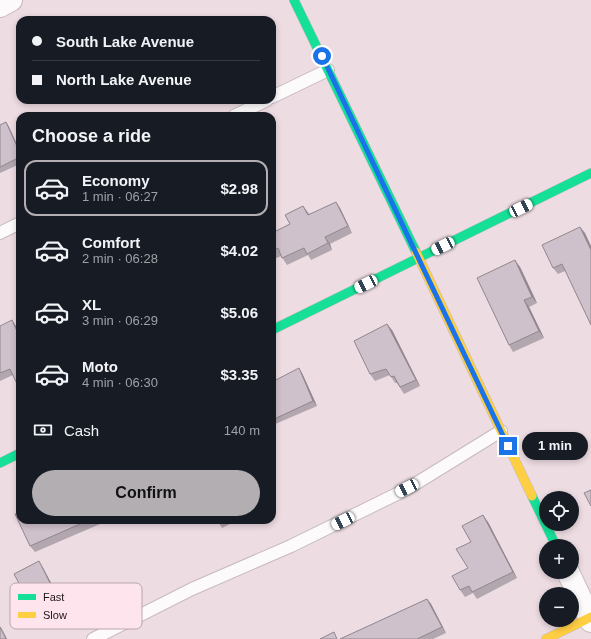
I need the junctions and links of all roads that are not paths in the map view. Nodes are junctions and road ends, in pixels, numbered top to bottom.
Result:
1 (11, 0) edge
2 (294, 0) edge
3 (0, 6) edge
4 (328, 70) junction
5 (276, 96) edge
6 (259, 104) edge
7 (242, 112) edge
8 (591, 173) edge
9 (16, 225) edge
10 (0, 233) edge
11 (419, 258) junction
12 (276, 328) edge
13 (501, 432) junction
14 (16, 455) edge
15 (0, 463) edge
16 (553, 539) edge
17 (571, 579) edge
18 (142, 614) edge
19 (590, 618) edge
20 (113, 629) edge
21 (93, 639) edge
22 (546, 639) edge

1 - 3 street
2 - 4 street
4 - 5 lane
4 - 11 street
6 - 7 lane
8 - 11 street
9 - 10 lane
11 - 12 street
11 - 13 street
13 - 16 street
13 - 18 lane
14 - 15 street
17 - 19 street
19 - 22 street
20 - 21 lane

